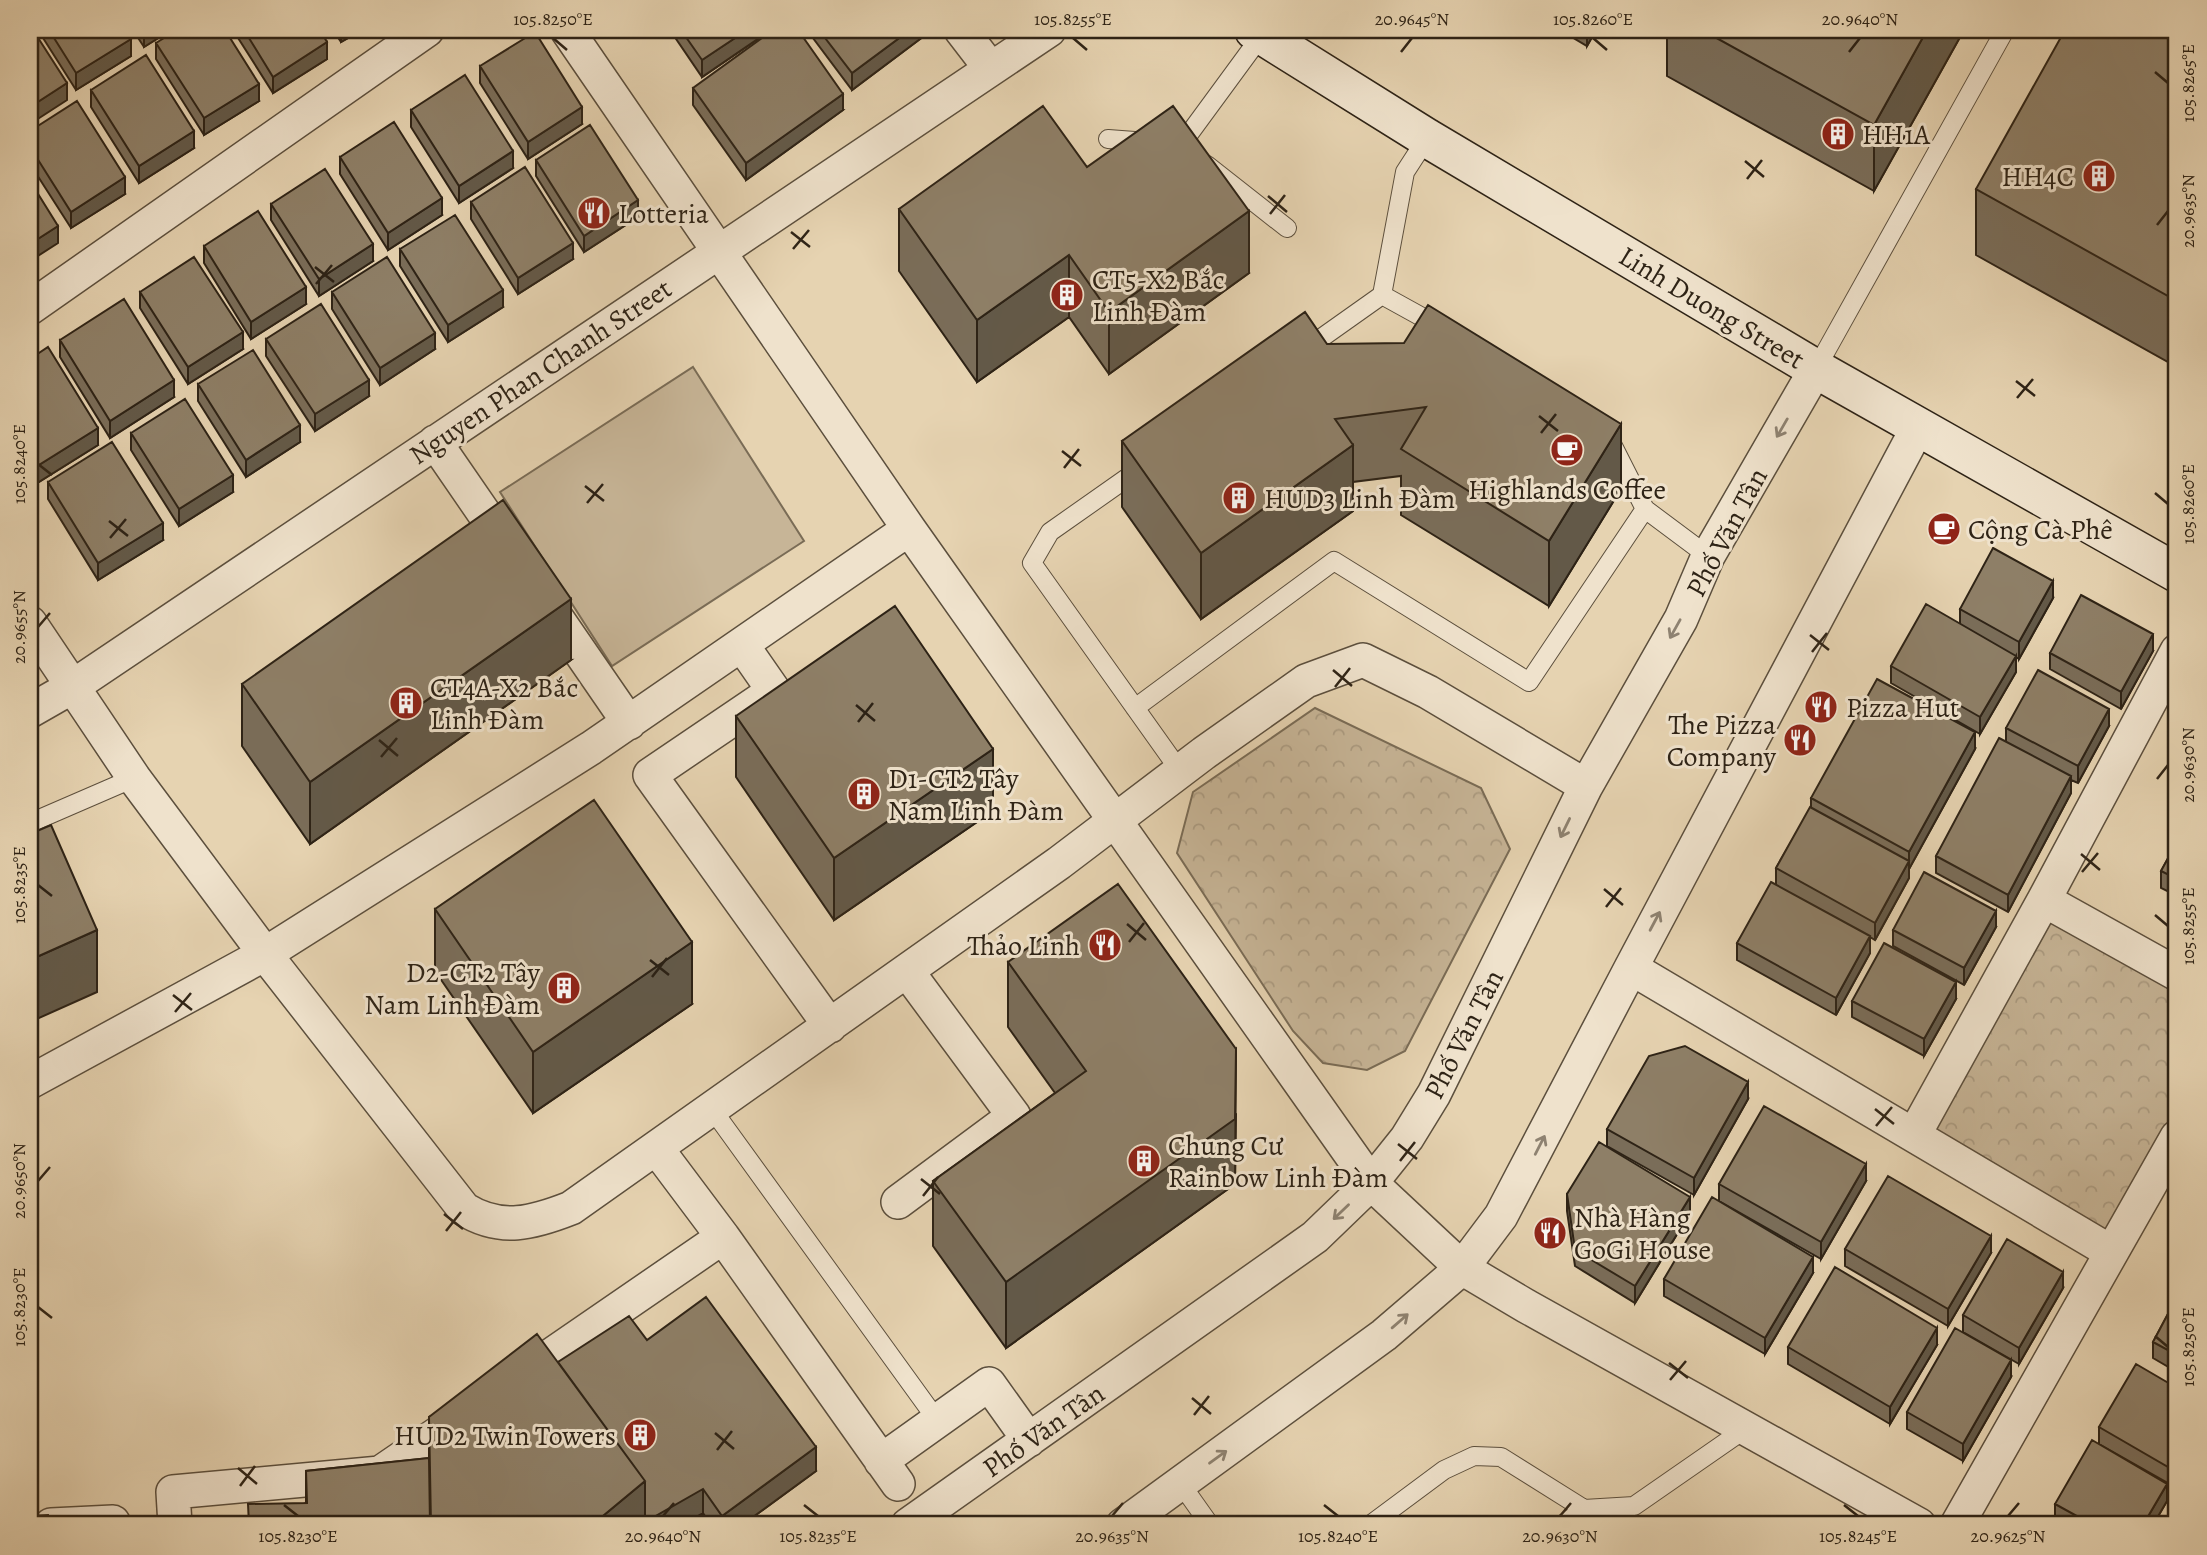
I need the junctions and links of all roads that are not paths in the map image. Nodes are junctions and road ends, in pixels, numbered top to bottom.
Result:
1 (428, 30) edge
2 (567, 30) edge
3 (961, 30) edge
4 (1049, 30) edge
5 (2005, 30) edge
6 (1257, 33) edge
7 (991, 69) junction
8 (1427, 138) junction
9 (1108, 139) dead end
10 (1181, 145) junction
11 (1287, 228) dead end
12 (718, 251) junction
13 (1382, 295) junction
14 (30, 308) edge
15 (1454, 335) edge
16 (1294, 358) edge
17 (1816, 369) junction
18 (1918, 427) junction
19 (1603, 428) edge
20 (435, 442) junction
21 (1150, 461) edge
22 (1645, 509) junction
23 (909, 529) junction
24 (1708, 556) junction
25 (2177, 573) edge
26 (30, 623) edge
27 (742, 645) junction
28 (2177, 651) edge
29 (72, 687) junction
30 (1135, 708) junction
31 (30, 711) edge
32 (629, 723) junction
33 (1180, 771) junction
34 (134, 778) junction
35 (1586, 786) junction
36 (1115, 822) junction
37 (30, 823) edge
38 (2044, 900) junction
39 (265, 954) junction
40 (1631, 968) junction
41 (907, 971) junction
42 (2177, 974) edge
43 (830, 1026) junction
44 (30, 1082) edge
45 (712, 1109) junction
46 (1914, 1135) junction
47 (2177, 1137) edge
48 (657, 1149) junction
49 (1371, 1183) junction
50 (898, 1202) dead end
51 (723, 1237) junction
52 (2111, 1252) junction
53 (1462, 1268) junction
54 (937, 1420) junction
55 (1745, 1429) junction
56 (1029, 1440) junction
57 (1181, 1484) junction
58 (1584, 1509) junction
59 (51, 1525) edge
60 (114, 1525) edge
61 (174, 1525) edge
62 (908, 1525) edge
63 (1123, 1525) edge
64 (1210, 1525) edge
65 (1370, 1525) edge
66 (1562, 1525) edge
67 (1919, 1525) edge
68 (1957, 1525) edge

1 - 14 street
2 - 12 street
3 - 7 street
4 - 7 street, Nguyen Phan Chanh Street
5 - 17 lane
6 - 8 street, Linh Duong Street
6 - 10 lane
7 - 12 street, Nguyen Phan Chanh Street
8 - 13 lane
8 - 17 street, Linh Duong Street
9 - 10 lane
10 - 11 lane
12 - 20 street, Nguyen Phan Chanh Street
12 - 23 street
13 - 15 lane
13 - 16 lane
17 - 18 street, Linh Duong Street
17 -> 24 street, Phố Văn Tân
18 - 25 street, Linh Duong Street
40 -> 18 street
19 - 22 lane
20 - 29 street, Nguyen Phan Chanh Street
20 - 32 street
21 - 30 lane
22 - 24 lane
22 - 30 lane
23 - 27 street
23 - 36 street
24 -> 35 street, Phố Văn Tân
26 - 29 street
27 - 32 street
27 - 43 street
28 - 38 street
29 - 31 street, Nguyen Phan Chanh Street
29 - 34 street
30 - 33 lane
32 - 39 street
33 - 35 street
33 - 36 street
34 - 37 lane
34 - 39 street
35 -> 49 street, Phố Văn Tân
36 - 41 street
36 - 49 street
38 - 42 street
38 - 46 street
39 - 44 street
39 - 48 street
40 - 46 street
53 -> 40 street
41 - 43 street
41 - 50 street
43 - 45 street
45 - 48 street
45 - 54 lane
46 - 52 street
47 - 52 street
48 - 51 street
49 - 53 street
49 -> 56 street, Phố Văn Tân
51 - 54 street
51 - 61 street
52 - 68 street
53 - 55 street
57 -> 53 street
54 - 56 street
55 - 58 lane
55 - 67 street
56 - 62 street, Phố Văn Tân
57 - 63 street
57 - 64 lane
58 - 65 lane
58 - 66 lane
59 - 60 street

